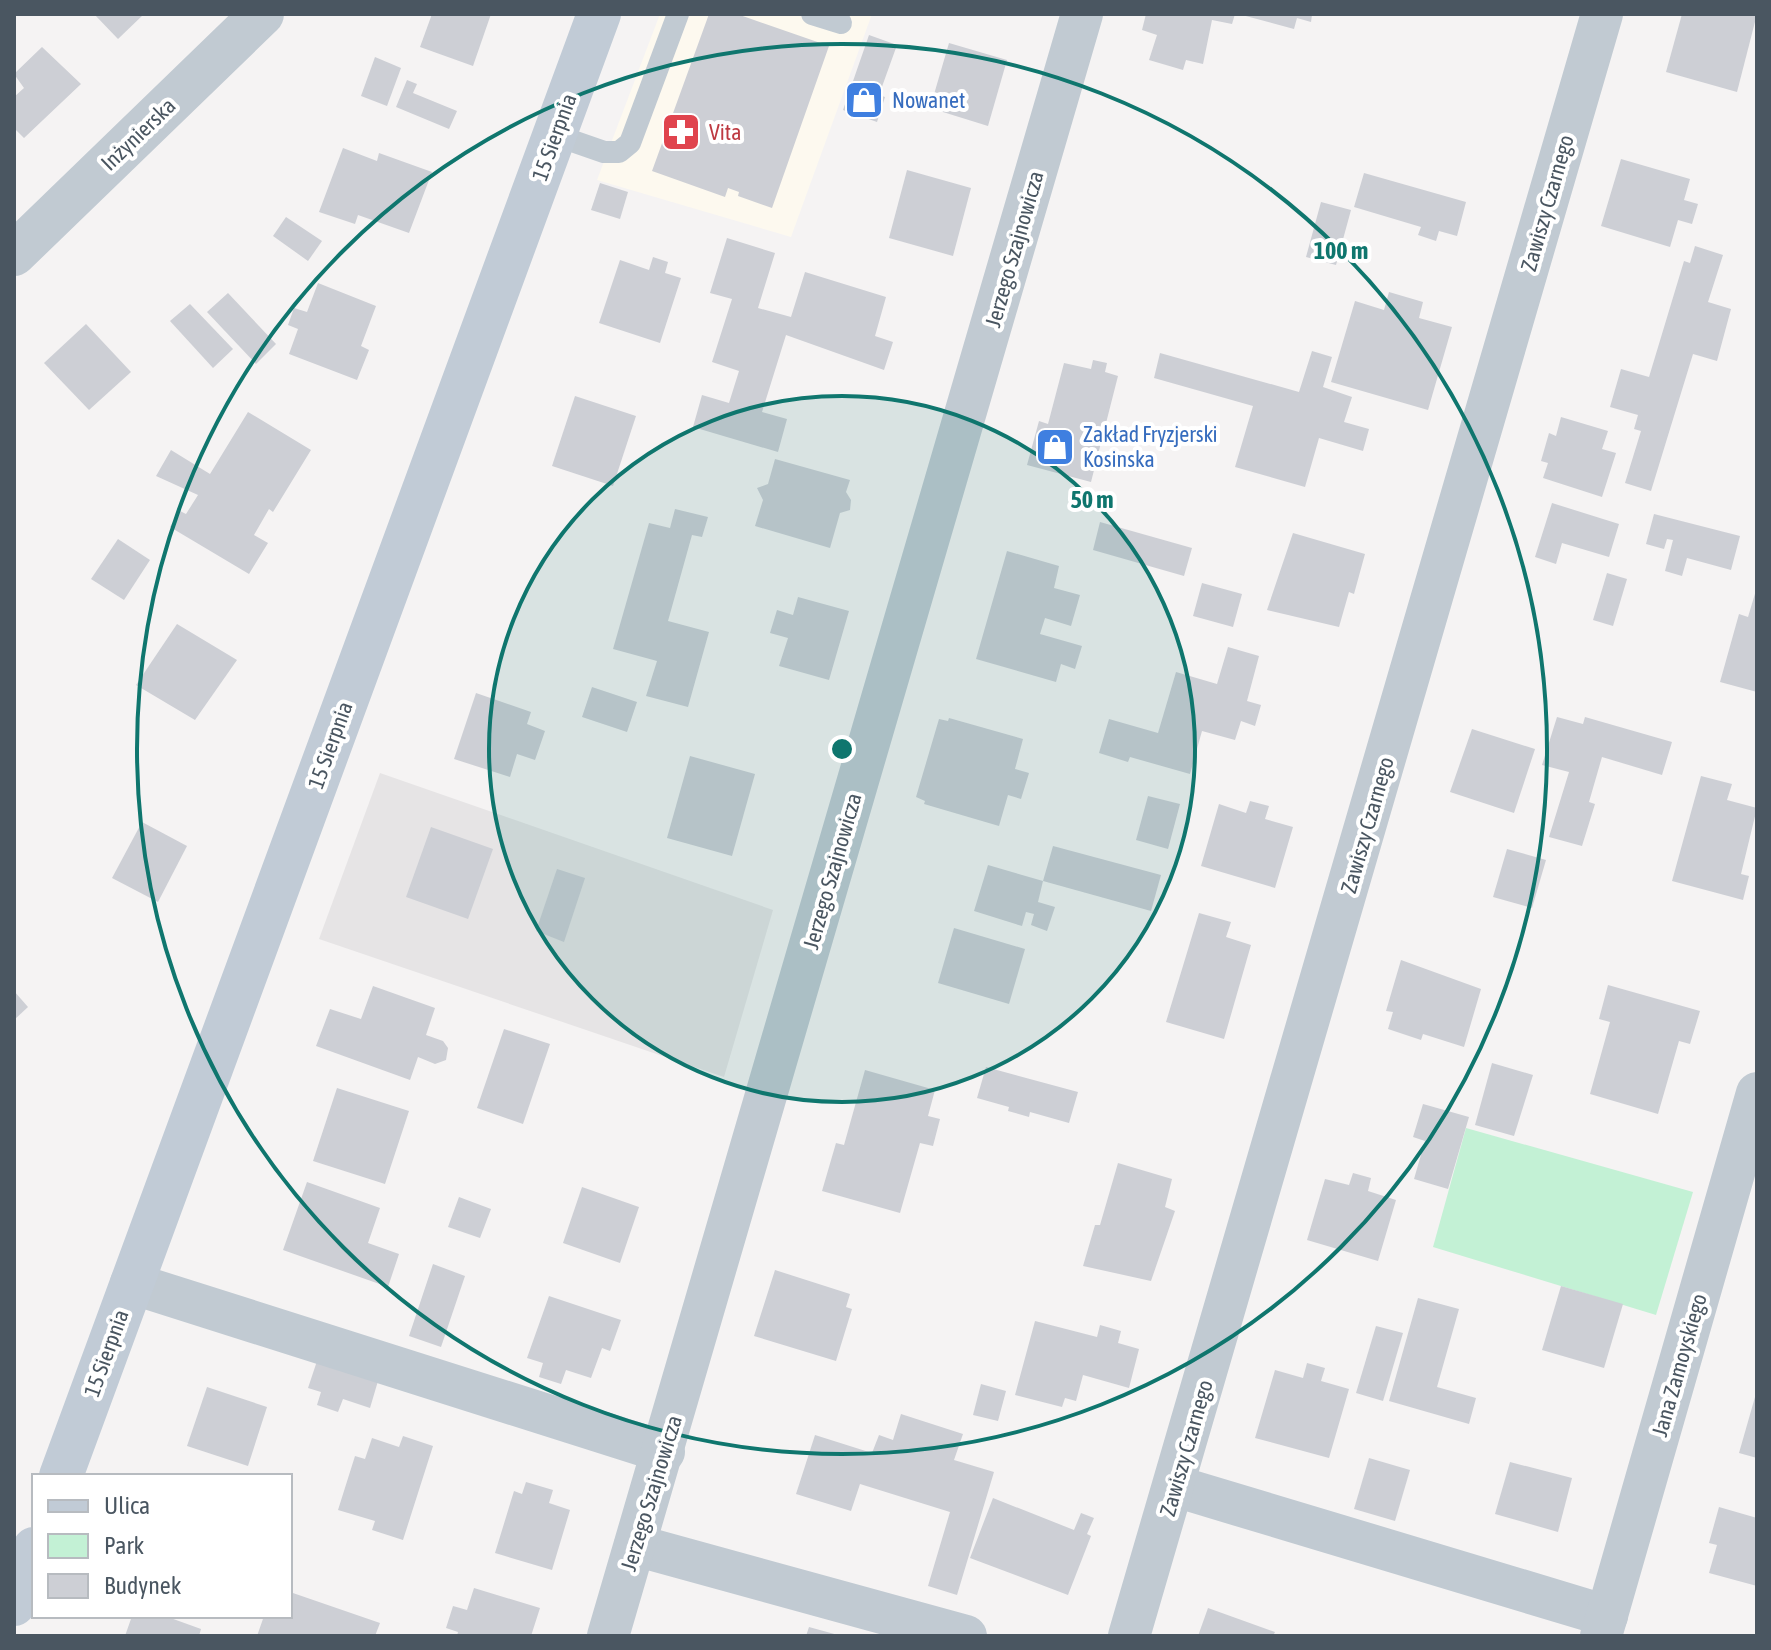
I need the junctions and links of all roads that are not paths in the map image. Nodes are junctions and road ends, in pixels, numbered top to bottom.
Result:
1 (262, 14) edge
2 (599, 14) edge
3 (678, 14) edge
4 (812, 14) edge
5 (1082, 14) edge
6 (1602, 14) edge
7 (841, 23) dead end
8 (555, 135) junction
9 (14, 254) edge
10 (1757, 1093) edge
11 (131, 1283) junction
12 (664, 1452) junction
13 (62, 1474) edge
14 (1175, 1486) junction
15 (635, 1545) junction
16 (32, 1554) edge
17 (14, 1604) edge
18 (1604, 1626) edge
19 (608, 1636) edge
20 (966, 1636) edge
21 (1129, 1636) edge

1 - 9 street, Inżynierska
2 - 8 main road, 15 Sierpnia
3 - 8 lane
4 - 7 lane
5 - 12 street, Jerzego Szajnowicza
6 - 14 street, Zawiszy Czarnego
8 - 11 main road, 15 Sierpnia
10 - 18 street, Jana Zamoyskiego
11 - 12 street
11 - 13 main road, 15 Sierpnia
12 - 15 street, Jerzego Szajnowicza
14 - 18 street
14 - 21 street, Zawiszy Czarnego
15 - 19 street, Jerzego Szajnowicza
15 - 20 street
16 - 17 main road

